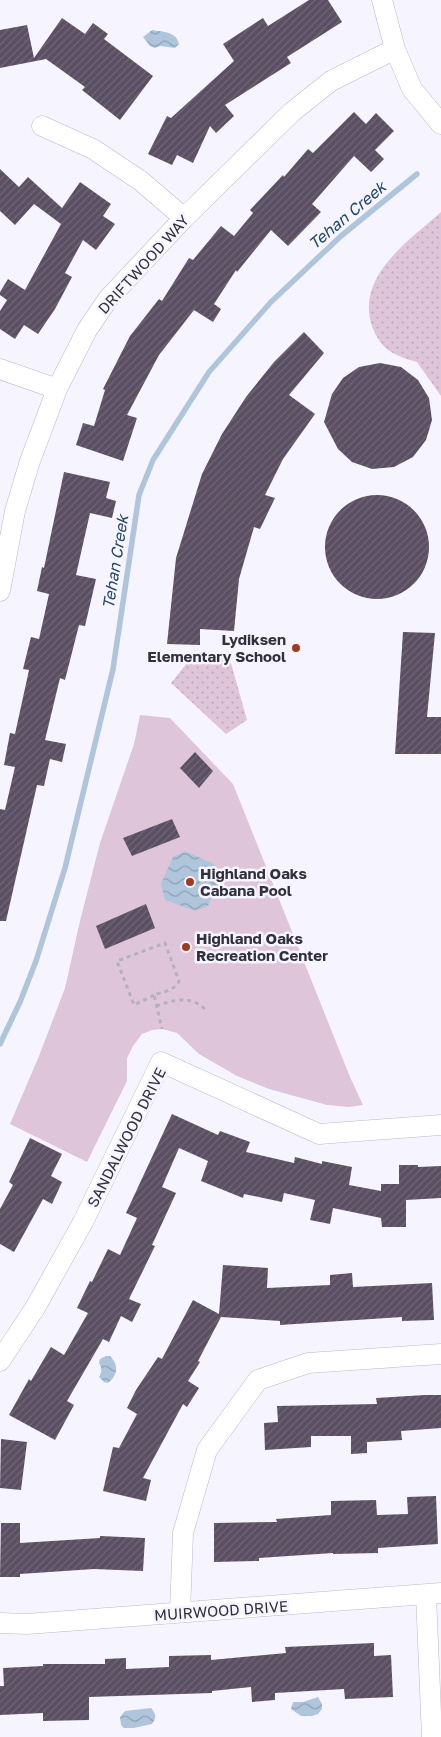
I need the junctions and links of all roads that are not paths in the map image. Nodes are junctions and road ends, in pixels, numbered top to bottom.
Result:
1 (382, 0) edge
2 (395, 49) junction
3 (441, 124) edge
4 (42, 126) dead end
5 (184, 218) junction
6 (0, 369) edge
7 (57, 389) junction
8 (0, 591) edge
9 (441, 1125) edge
10 (441, 1354) edge
11 (0, 1361) edge
12 (434, 1594) edge
13 (180, 1612) junction
14 (0, 1623) edge
15 (432, 1737) edge

1 - 2 street
2 - 3 street
2 - 5 street, DRIFTWOOD WAY
4 - 5 street
5 - 7 street, DRIFTWOOD WAY
6 - 7 street
7 - 8 street, DRIFTWOOD WAY
9 - 11 street, SANDALWOOD DRIVE
10 - 13 street
12 - 13 street, MUIRWOOD DRIVE
12 - 15 street
13 - 14 street, MUIRWOOD DRIVE

